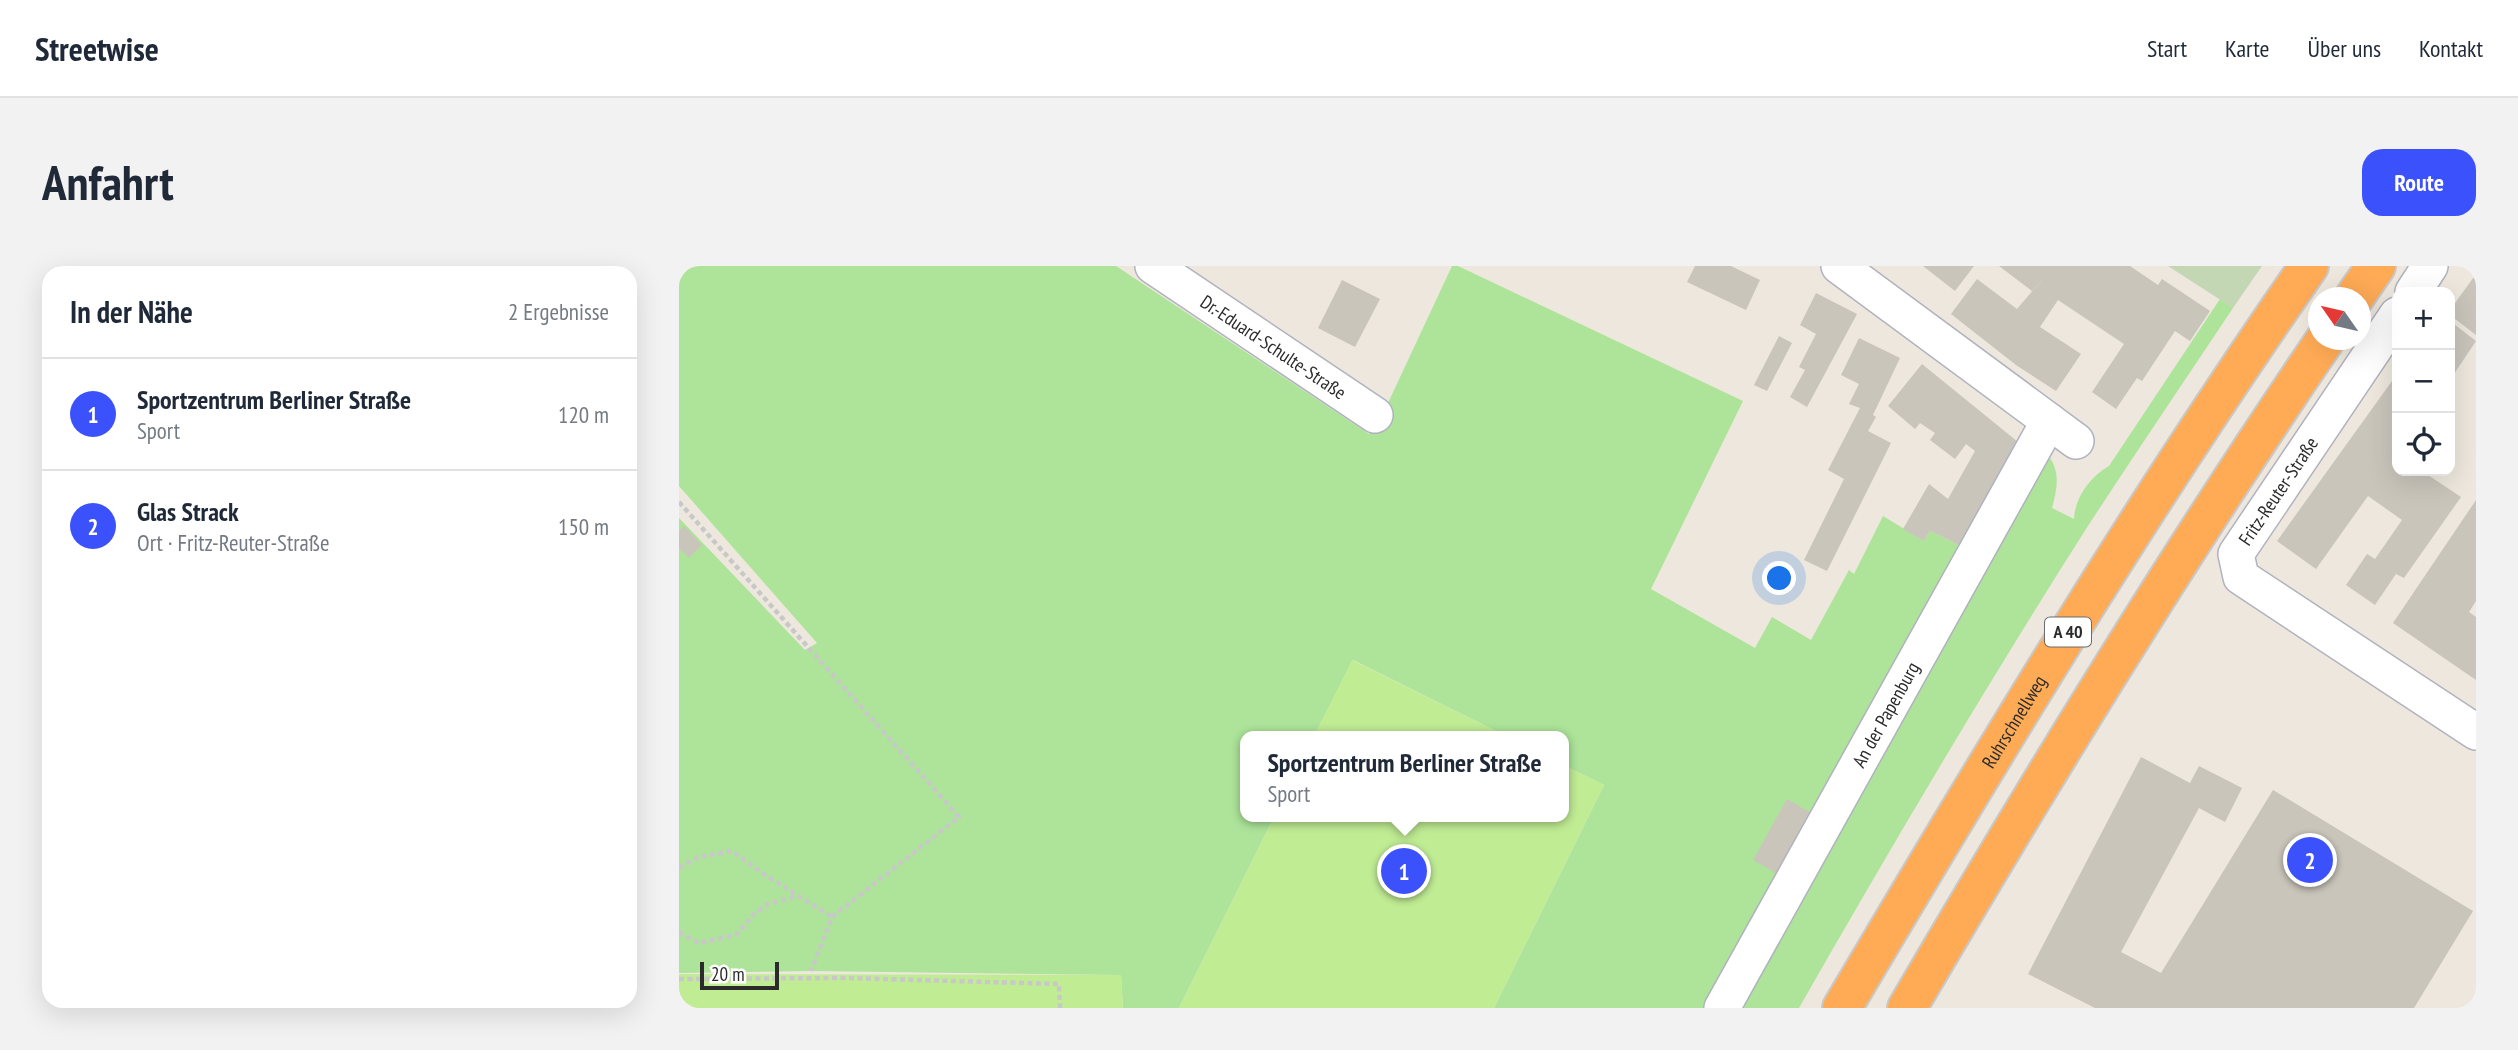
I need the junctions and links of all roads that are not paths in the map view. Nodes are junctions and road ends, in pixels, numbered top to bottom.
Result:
1 (1839, 266) edge
2 (2309, 266) edge
3 (2376, 266) edge
4 (2431, 266) edge
5 (1168, 270) edge
6 (2362, 287) edge
7 (2416, 287) edge
8 (2392, 322) edge
9 (2318, 350) edge
10 (1375, 415) dead end
11 (2049, 421) junction
12 (2076, 442) dead end
13 (2476, 732) edge
14 (1722, 1008) edge
15 (1842, 1008) edge
16 (1907, 1008) edge

1 - 11 street
2 - 15 highway, Ruhrschnellweg / A 40
3 - 6 highway
4 - 7 street
5 - 10 street, Dr.-Eduard-Schulte-Straße
8 - 13 street, Fritz-Reuter-Straße
9 - 16 highway
11 - 12 street
11 - 14 street, An der Papenburg

